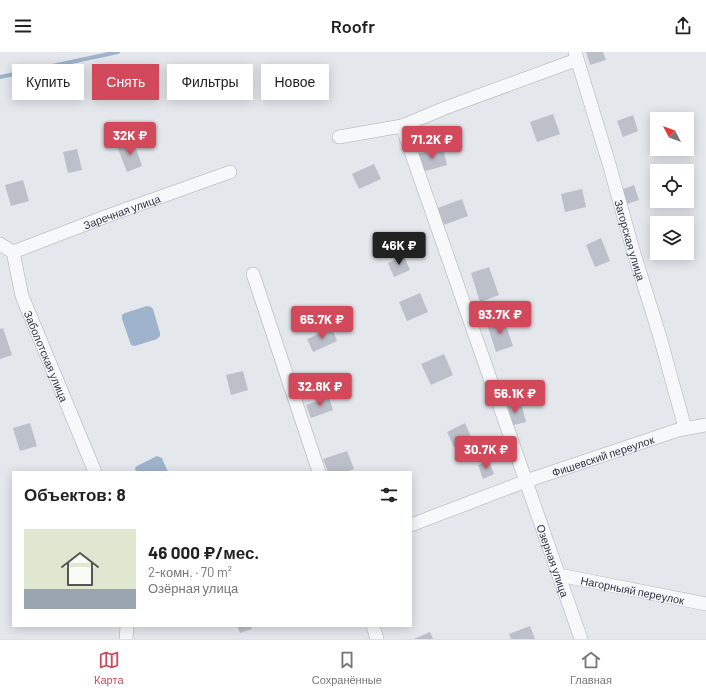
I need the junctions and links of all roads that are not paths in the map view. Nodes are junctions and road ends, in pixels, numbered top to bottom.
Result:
1 (576, 56) edge
2 (402, 126) junction
3 (339, 138) dead end
4 (230, 172) dead end
5 (0, 244) edge
6 (13, 252) junction
7 (253, 274) dead end
8 (706, 425) edge
9 (685, 428) junction
10 (96, 471) edge
11 (320, 471) edge
12 (526, 481) junction
13 (412, 525) edge
14 (559, 575) junction
15 (706, 604) edge
16 (127, 627) edge
17 (373, 627) edge
18 (126, 639) edge
19 (377, 639) edge
20 (581, 639) edge

1 - 2 street
1 - 9 street, Загорская улица
2 - 3 street
2 - 12 street, Озерная улица
4 - 6 street, Заречная улица
5 - 6 street
6 - 10 street, Заболотская улица
7 - 11 street
8 - 9 street, Фишевский переулок
9 - 12 street, Фишевский переулок
12 - 13 street, Фишевский переулок
12 - 14 street, Озерная улица
14 - 15 street, Нагорныяй переулок
14 - 20 street, Озерная улица
16 - 18 street
17 - 19 street

